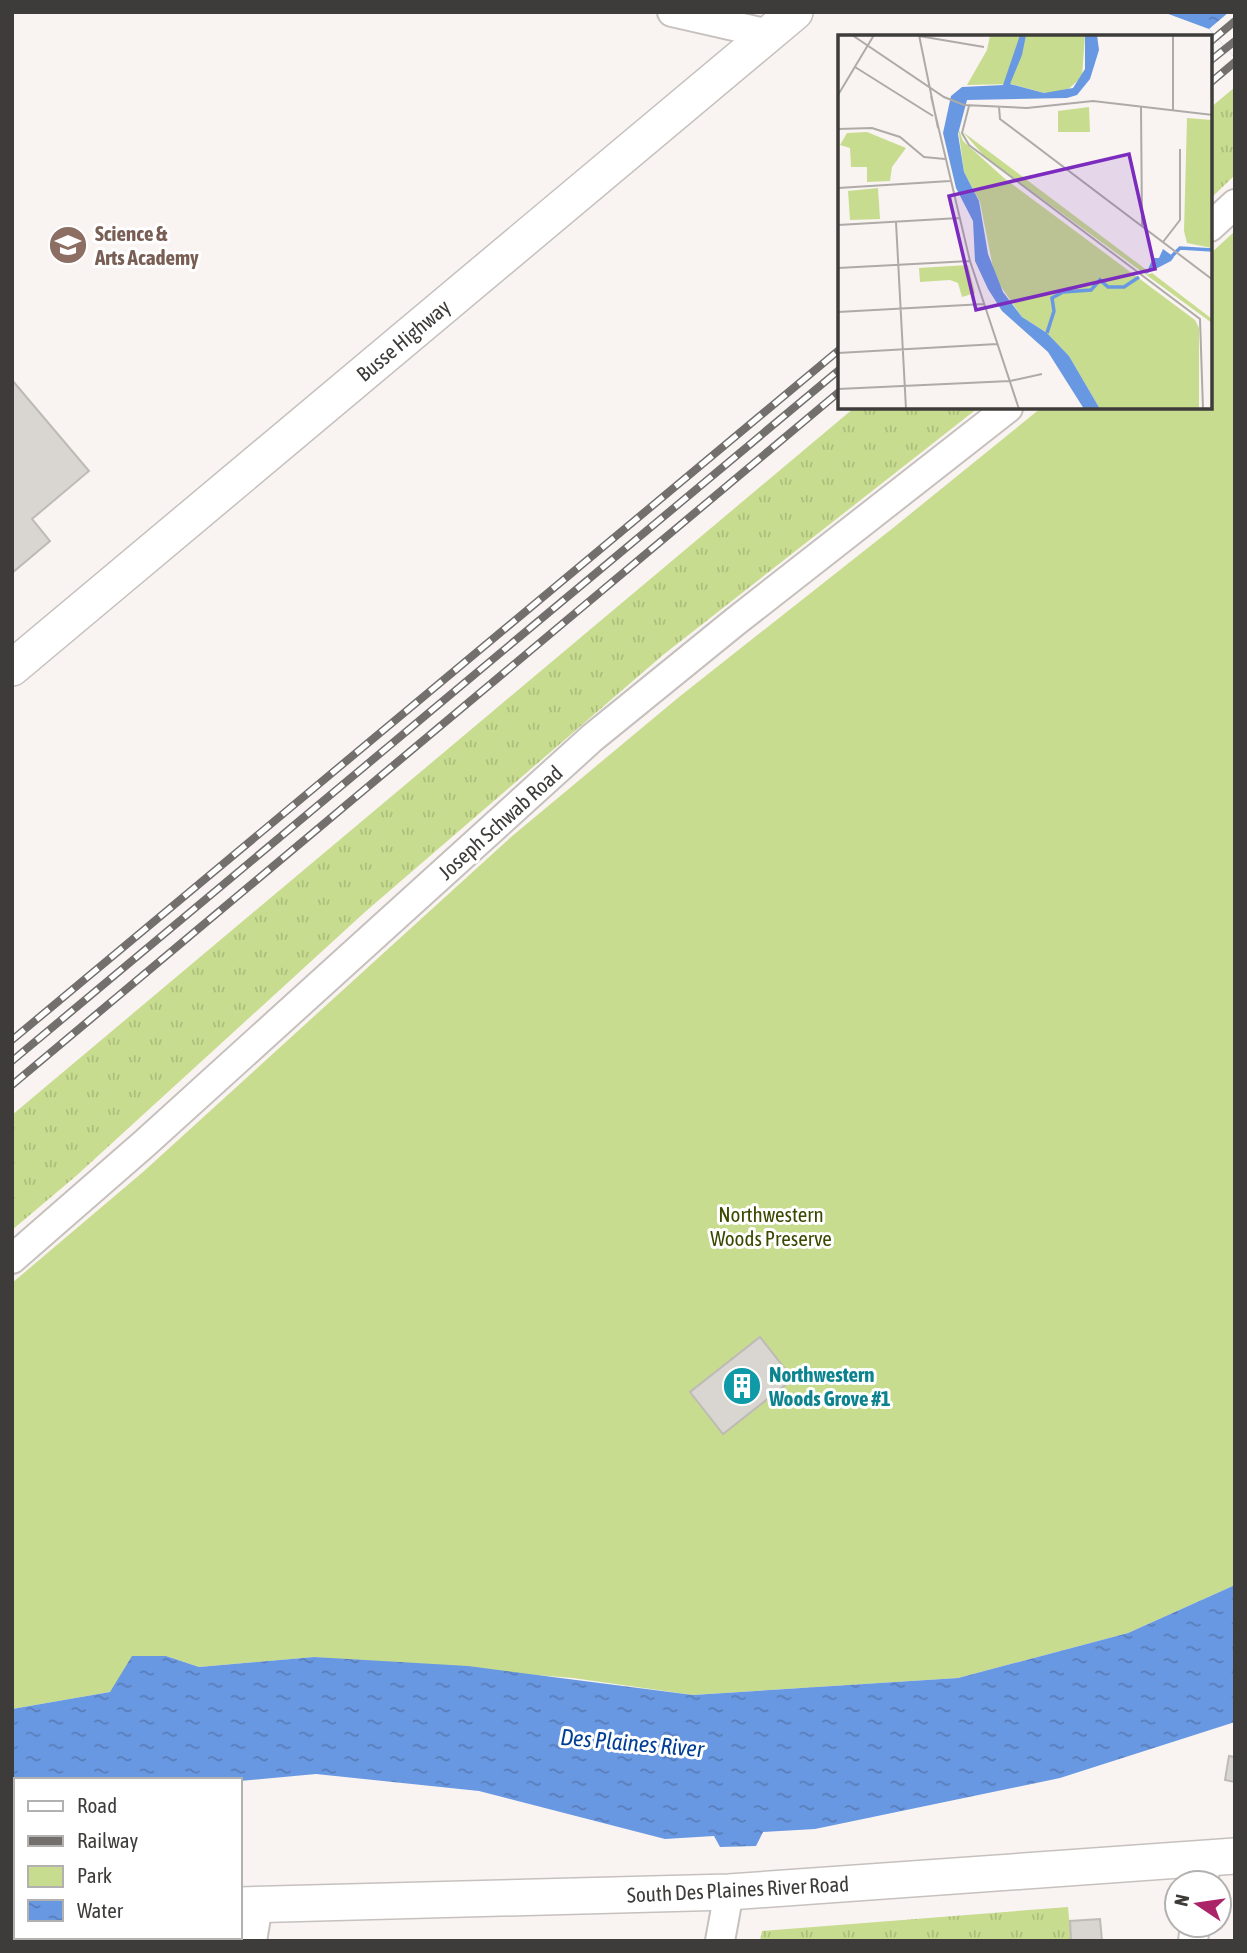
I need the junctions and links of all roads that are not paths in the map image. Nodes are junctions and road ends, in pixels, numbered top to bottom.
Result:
1 (672, 12) edge
2 (795, 12) edge
3 (769, 34) junction
4 (1235, 204) edge
5 (1212, 225) edge
6 (1005, 410) edge
7 (12, 668) edge
8 (12, 1259) edge
9 (1215, 1866) edge
10 (729, 1892) junction
11 (249, 1905) edge
12 (252, 1941) edge
13 (720, 1941) edge

1 - 3 street
2 - 3 main road, Busse Highway
3 - 7 main road, Busse Highway
4 - 5 street
6 - 8 street, Joseph Schwab Road
9 - 10 main road, South Des Plaines River Road
10 - 11 main road, South Des Plaines River Road
10 - 13 street
11 - 12 street

